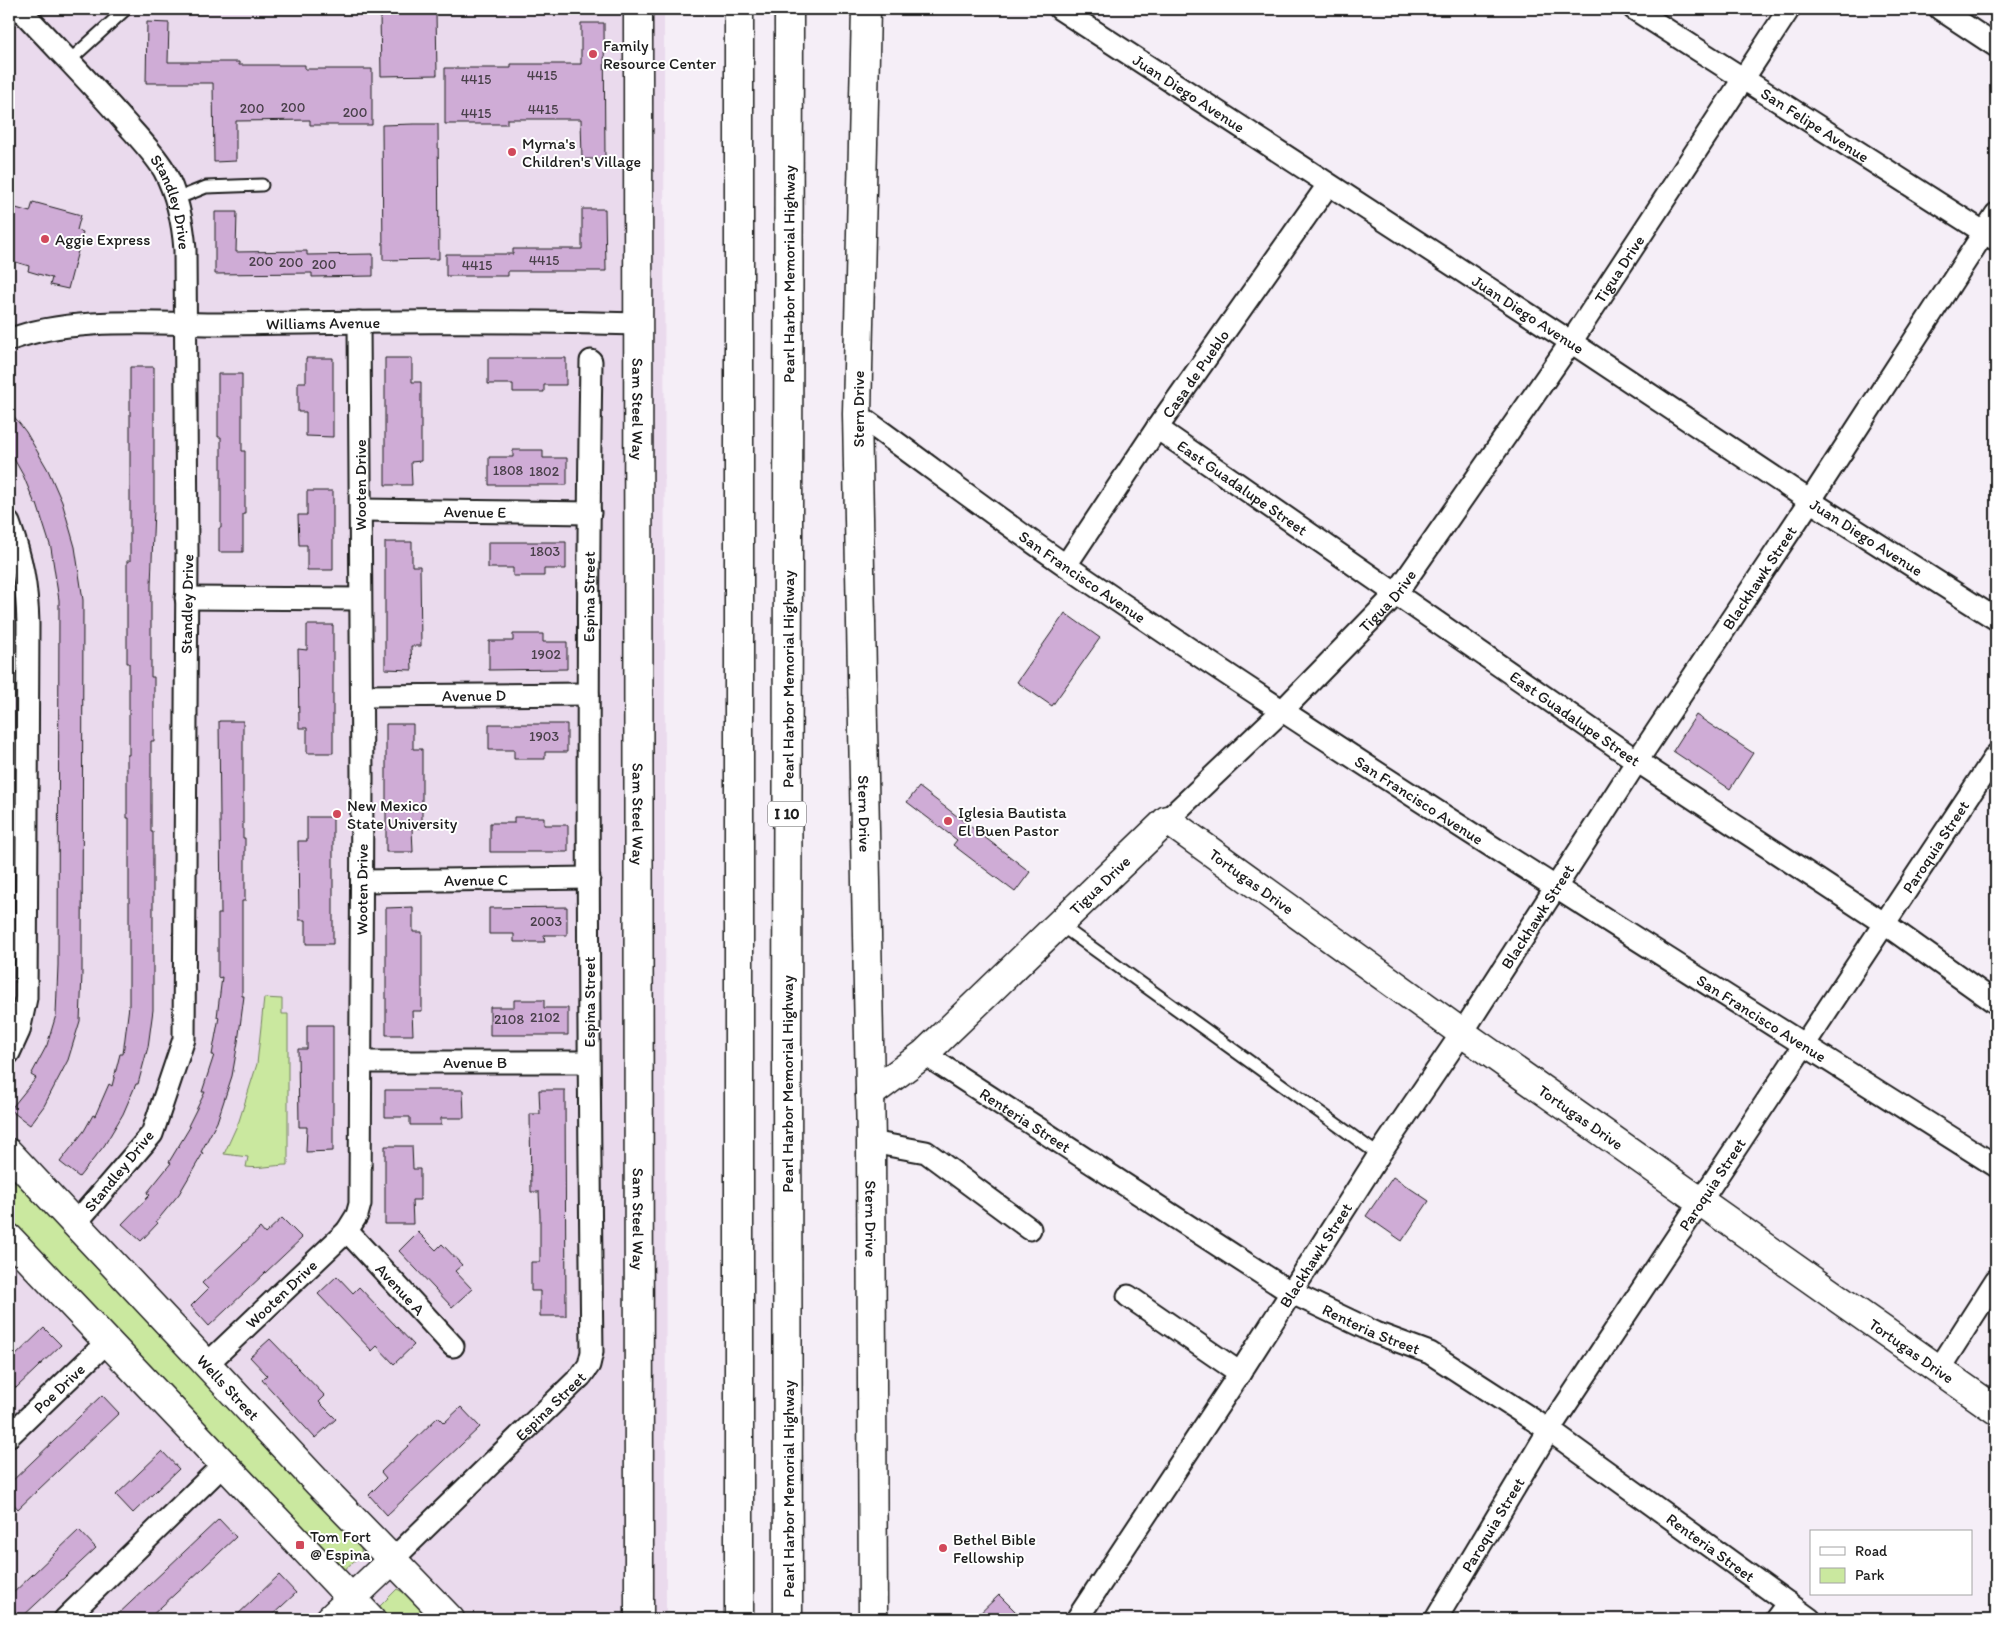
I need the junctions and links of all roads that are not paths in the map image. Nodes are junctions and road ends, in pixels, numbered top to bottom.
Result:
1 (20, 9) edge
2 (126, 9) edge
3 (638, 9) edge
4 (739, 9) edge
5 (789, 9) edge
6 (866, 9) edge
7 (1634, 9) edge
8 (1789, 9) edge
9 (1940, 9) edge
10 (1073, 12) edge
11 (1996, 46) edge
12 (69, 61) junction
13 (1742, 79) junction
14 (262, 184) dead end
15 (1328, 185) junction
16 (176, 199) junction
17 (1996, 214) edge
18 (1990, 236) edge
19 (359, 322) junction
20 (187, 324) junction
21 (638, 324) junction
22 (9, 340) edge
23 (1570, 342) junction
24 (591, 361) dead end
25 (857, 414) junction
26 (1157, 428) junction
27 (1810, 501) junction
28 (361, 510) junction
29 (590, 513) junction
30 (9, 522) edge
31 (1066, 565) junction
32 (1396, 594) junction
33 (186, 598) junction
34 (360, 599) junction
35 (1996, 619) edge
36 (588, 694) junction
37 (362, 696) junction
38 (1282, 711) junction
39 (1996, 755) edge
40 (1637, 761) junction
41 (1167, 820) junction
42 (589, 878) junction
43 (362, 881) junction
44 (1554, 888) junction
45 (1059, 924) junction
46 (1885, 924) junction
47 (1996, 1003) edge
48 (1462, 1033) junction
49 (1804, 1044) junction
50 (9, 1053) edge
51 (924, 1054) junction
52 (361, 1062) junction
53 (588, 1062) junction
54 (870, 1094) junction
55 (871, 1142) junction
56 (9, 1153) edge
57 (1379, 1155) junction
58 (1996, 1166) edge
59 (1701, 1201) junction
60 (75, 1224) junction
61 (1030, 1229) dead end
62 (347, 1231) junction
63 (9, 1238) edge
64 (1996, 1280) edge
65 (1290, 1292) junction
66 (1128, 1296) dead end
67 (108, 1341) junction
68 (453, 1346) dead end
69 (206, 1364) junction
70 (1939, 1368) junction
71 (1240, 1373) junction
72 (1996, 1410) edge
73 (1550, 1430) junction
74 (9, 1436) edge
75 (224, 1464) junction
76 (392, 1560) junction
77 (352, 1599) junction
78 (1782, 1611) edge
79 (65, 1619) edge
80 (330, 1619) edge
81 (371, 1619) edge
82 (450, 1619) edge
83 (639, 1619) edge
84 (739, 1619) edge
85 (788, 1619) edge
86 (873, 1619) edge
87 (1077, 1619) edge
88 (1436, 1619) edge
89 (1810, 1619) edge

1 - 12 street, Standley Drive
2 - 12 lane
3 - 21 main road, Sam Steel Way
4 - 84 main road
5 - 85 main road, Pearl Harbor Memorial Highway / I 10
6 - 25 main road, Stern Drive
7 - 13 street, San Felipe Avenue
8 - 13 street, Tigua Drive
9 - 11 street
10 - 15 street, Juan Diego Avenue
12 - 16 street, Standley Drive
13 - 18 street, San Felipe Avenue
13 - 23 street, Tigua Drive
14 - 16 lane
15 - 23 street, Juan Diego Avenue
15 - 26 street, Casa de Pueblo
16 - 20 street, Standley Drive
17 - 18 street, Blackhawk Street
18 - 27 street, Blackhawk Street
19 - 20 street, Williams Avenue
19 - 21 street, Williams Avenue
19 - 28 street, Wooten Drive
20 - 22 street, Williams Avenue
20 - 33 street, Standley Drive
21 - 83 main road, Sam Steel Way
23 - 27 street, Juan Diego Avenue
23 - 32 street, Tigua Drive
24 - 29 street, Espina Street
25 - 31 street, San Francisco Avenue
25 - 54 main road, Stern Drive
26 - 31 street, Casa de Pueblo
26 - 32 street, East Guadalupe Street
27 - 35 street, Juan Diego Avenue
27 - 40 street, Blackhawk Street
28 - 29 street, Avenue E
28 - 34 street, Wooten Drive
29 - 36 street, Espina Street
30 - 50 street
31 - 38 street, San Francisco Avenue
32 - 38 street, Tigua Drive
32 - 40 street, East Guadalupe Street
33 - 34 street
33 - 60 street, Standley Drive
34 - 37 street, Wooten Drive
36 - 37 street, Avenue D
36 - 42 street, Espina Street
37 - 43 street, Wooten Drive
38 - 41 street, Tigua Drive
38 - 44 street, San Francisco Avenue
39 - 46 street, Paroquia Street
40 - 44 street, Blackhawk Street
40 - 46 street, East Guadalupe Street
41 - 45 main road, Tigua Drive
41 - 48 main road, Tortugas Drive
42 - 43 street, Avenue C
42 - 53 street, Espina Street
43 - 52 street, Wooten Drive
44 - 48 street, Blackhawk Street
44 - 49 street, San Francisco Avenue
45 - 51 main road, Tigua Drive
45 - 57 lane
46 - 47 street, East Guadalupe Street
46 - 49 street, Paroquia Street
48 - 57 street, Blackhawk Street
48 - 59 main road, Tortugas Drive
49 - 58 street, San Francisco Avenue
49 - 59 street, Paroquia Street
51 - 54 main road, Tigua Drive
51 - 65 street, Renteria Street
52 - 53 street, Avenue B
52 - 62 street, Wooten Drive
53 - 76 street, Espina Street
54 - 55 main road, Stern Drive
55 - 61 street
55 - 86 main road, Stern Drive
56 - 60 main road, Wells Street
57 - 65 street, Blackhawk Street
59 - 70 main road, Tortugas Drive
59 - 73 street, Paroquia Street
60 - 69 main road, Wells Street
62 - 68 street, Avenue A
62 - 69 street, Wooten Drive
63 - 67 main road
64 - 70 street
65 - 71 street, Blackhawk Street
65 - 73 street, Renteria Street
66 - 71 street
67 - 74 street, Poe Drive
67 - 75 main road
69 - 76 main road, Wells Street
70 - 72 main road, Tortugas Drive
71 - 87 street, Blackhawk Street
73 - 78 street, Renteria Street
73 - 88 street, Paroquia Street
75 - 77 main road
75 - 79 street
76 - 77 main road
76 - 82 main road, Wells Street
77 - 80 main road
77 - 81 main road
78 - 89 street, Renteria Street

